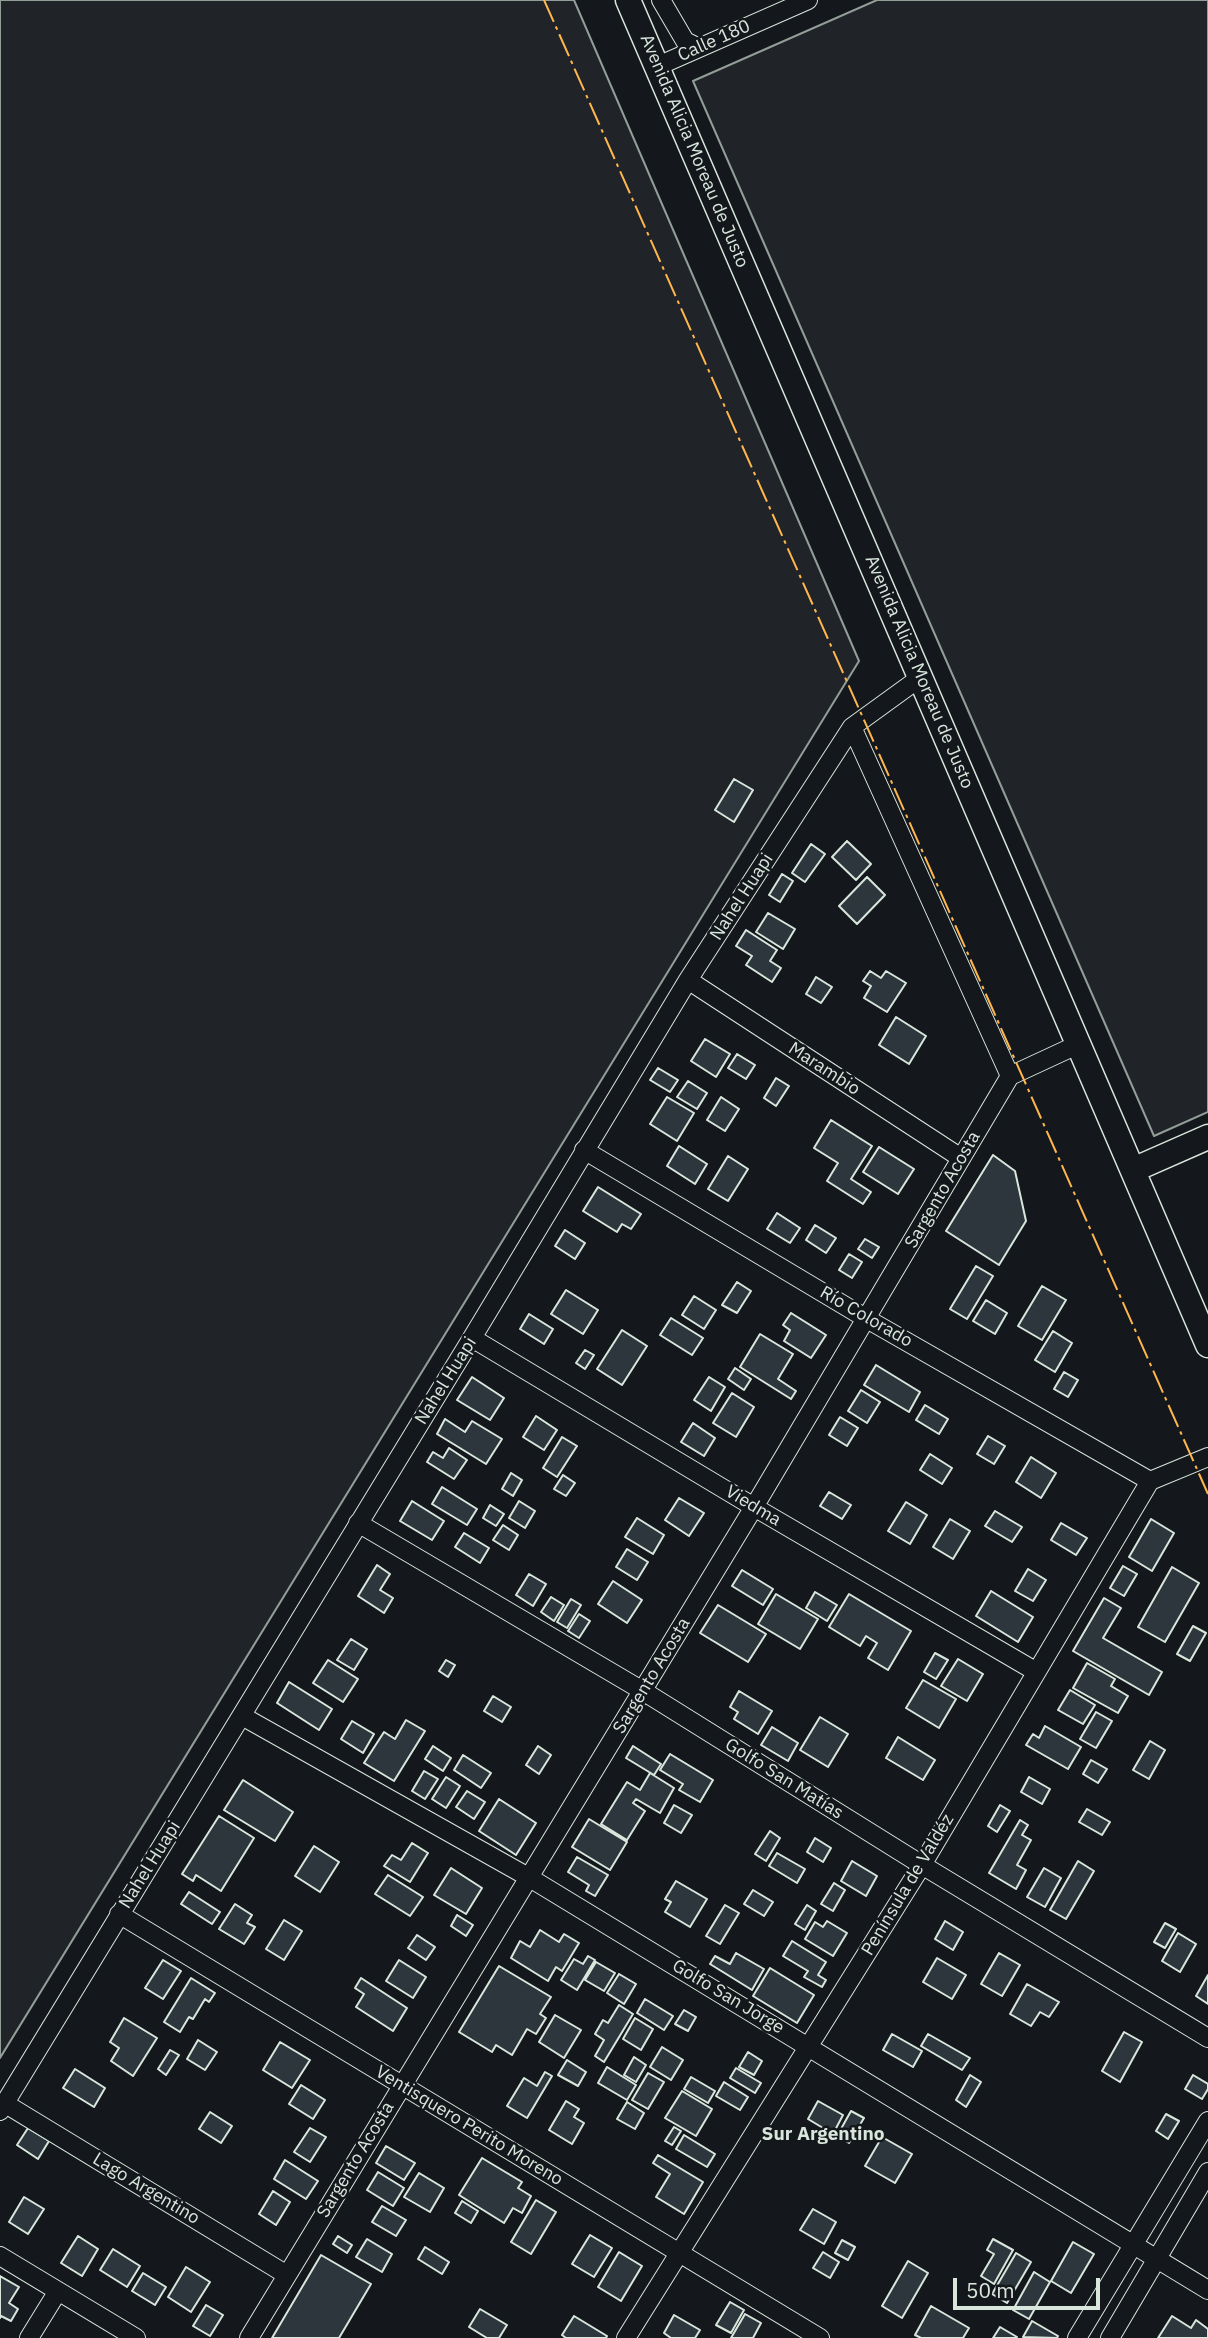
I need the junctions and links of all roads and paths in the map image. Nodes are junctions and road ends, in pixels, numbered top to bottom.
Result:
1 (628, 0) edge
2 (661, 0) edge
3 (808, 0) edge
4 (699, 48) junction
5 (658, 66) junction
6 (921, 677) junction
7 (852, 727) junction
8 (688, 980) junction
9 (1079, 1044) junction
10 (1010, 1076) junction
11 (1208, 1137) edge
12 (584, 1150) junction
13 (961, 1158) junction
14 (1133, 1170) junction
15 (867, 1319) junction
16 (472, 1338) junction
17 (1208, 1345) edge
18 (1208, 1457) edge
19 (1150, 1481) junction
20 (754, 1507) junction
21 (358, 1523) junction
22 (1035, 1671) junction
23 (643, 1691) junction
24 (242, 1716) junction
25 (922, 1865) junction
26 (530, 1878) junction
27 (119, 1914) junction
28 (1208, 2038) edge
29 (808, 2046) junction
30 (401, 2085) junction
31 (2, 2107) edge
32 (1208, 2121) edge
33 (1208, 2172) edge
34 (1134, 2244) junction
35 (678, 2252) junction
36 (0, 2256) edge
37 (1157, 2258) junction
38 (287, 2275) junction
39 (1208, 2290) edge
40 (58, 2291) junction
41 (29, 2338) edge
42 (136, 2338) edge
43 (249, 2338) edge
44 (626, 2338) edge
45 (820, 2338) edge
46 (1077, 2338) edge
47 (1110, 2338) edge

1 - 5 main road, Avenida Alicia Moreau de Justo
2 - 4 street
3 - 4 street, Calle 180
4 - 5 street, Calle 180
5 - 6 main road, Avenida Alicia Moreau de Justo
6 - 7 street, Nahel Huapi
6 - 9 main road, Avenida Alicia Moreau de Justo
7 - 8 street, Nahel Huapi
7 - 10 street
8 - 12 street, Nahel Huapi
8 - 13 street, Marambio
9 - 10 street
9 - 14 main road, Avenida Alicia Moreau de Justo
10 - 13 street, Sargento Acosta
11 - 14 main road
12 - 15 street, Río Colorado
12 - 16 street, Nahel Huapi
13 - 15 street, Sargento Acosta
14 - 17 main road, Avenida Alicia Moreau de Justo
15 - 19 street, Río Colorado
15 - 20 street, Sargento Acosta
16 - 20 street, Viedma
16 - 21 street, Nahel Huapi
18 - 19 street
19 - 22 street, Península de Valdéz
20 - 22 street, Viedma
20 - 23 street, Sargento Acosta
21 - 23 street, Golfo San Matías
21 - 24 street, Nahel Huapi
22 - 25 street, Península de Valdéz
23 - 25 street, Golfo San Matías
23 - 26 street, Sargento Acosta
24 - 26 street, Golfo San Jorge
24 - 27 street, Nahel Huapi
25 - 28 street, Golfo San Matías
25 - 29 street, Península de Valdéz
26 - 29 street, Golfo San Jorge
26 - 30 street, Sargento Acosta
27 - 30 street, Ventisquero Perito Moreno
27 - 31 street, Nahel Huapi
29 - 34 street, Golfo San Jorge
29 - 35 street, Península de Valdéz
30 - 35 street, Ventisquero Perito Moreno
30 - 38 street, Sargento Acosta
31 - 38 street, Lago Argentino
32 - 34 street
33 - 37 street
34 - 37 street, Golfo San Jorge
34 - 46 street
35 - 44 street, Península de Valdéz
35 - 45 street, Ventisquero Perito Moreno
36 - 40 street
37 - 39 street, Golfo San Jorge
37 - 47 street
38 - 43 street, Sargento Acosta
40 - 41 street
40 - 42 street

